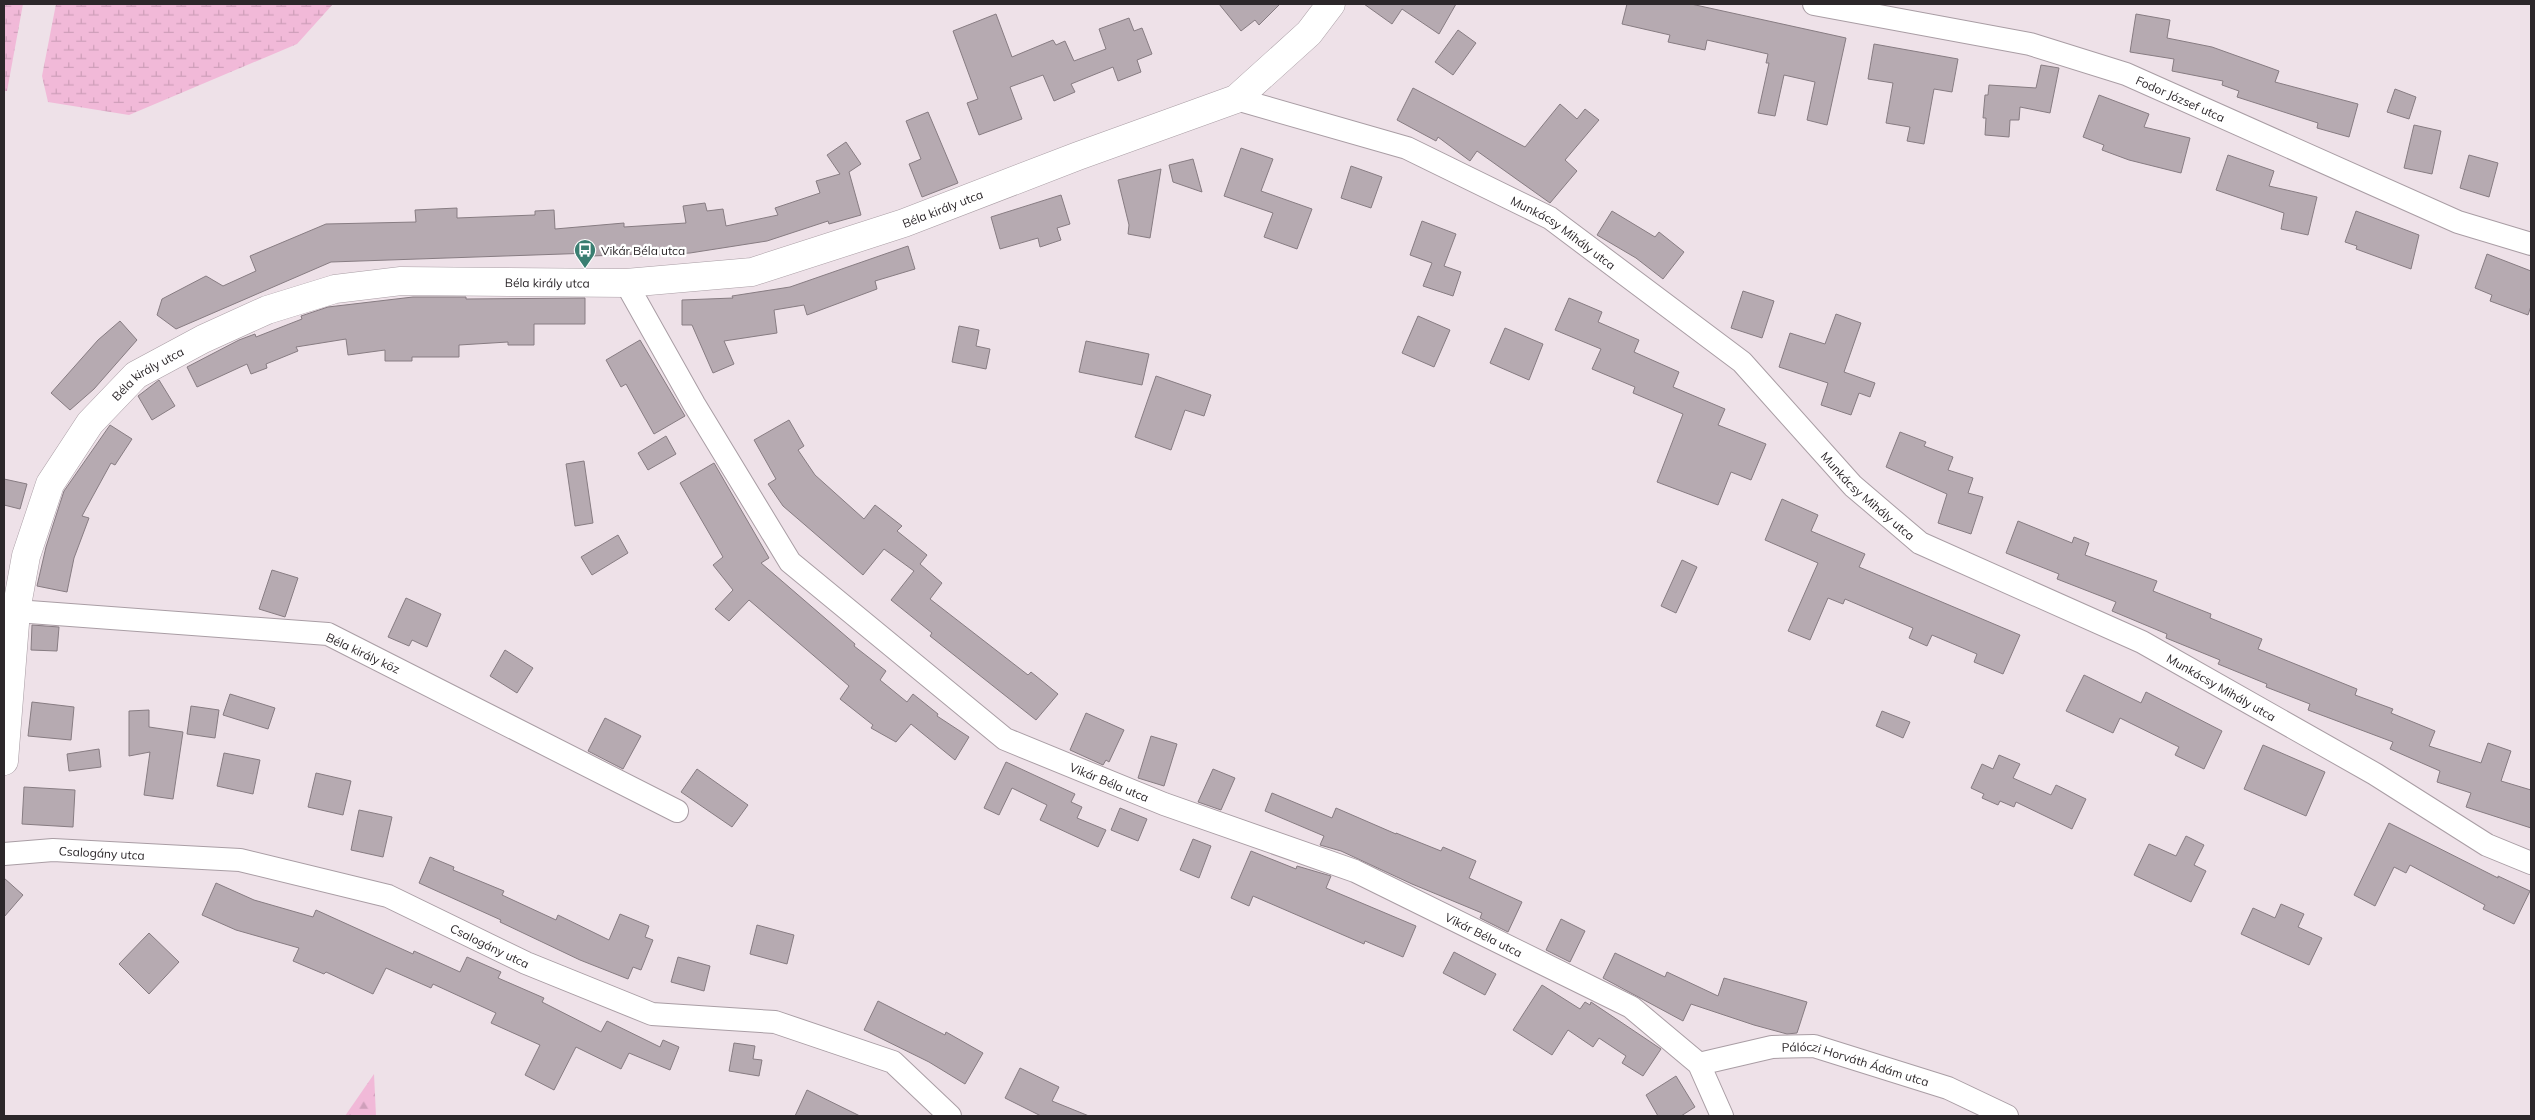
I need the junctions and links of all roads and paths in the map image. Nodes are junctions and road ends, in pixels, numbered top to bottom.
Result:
1 (1331, 4) edge
2 (1814, 4) edge
3 (1236, 99) junction
4 (2531, 244) edge
5 (626, 283) junction
6 (16, 611) junction
7 (4, 761) edge
8 (677, 811) dead end
9 (4, 854) edge
10 (2531, 863) edge
11 (1698, 1064) junction
12 (950, 1116) edge
13 (1722, 1116) edge
14 (2007, 1116) edge

1 - 3 street, Béla király utca
2 - 4 street, Fodor József utca
3 - 5 street, Béla király utca
3 - 10 street, Munkácsy Mihály utca
5 - 6 street, Béla király utca
5 - 11 street, Vikár Béla utca
6 - 7 street, Béla király utca
6 - 8 street, Béla király köz
9 - 12 street, Csalogány utca
11 - 13 street, Vikár Béla utca
11 - 14 street, Pálóczi Horváth Ádám utca

